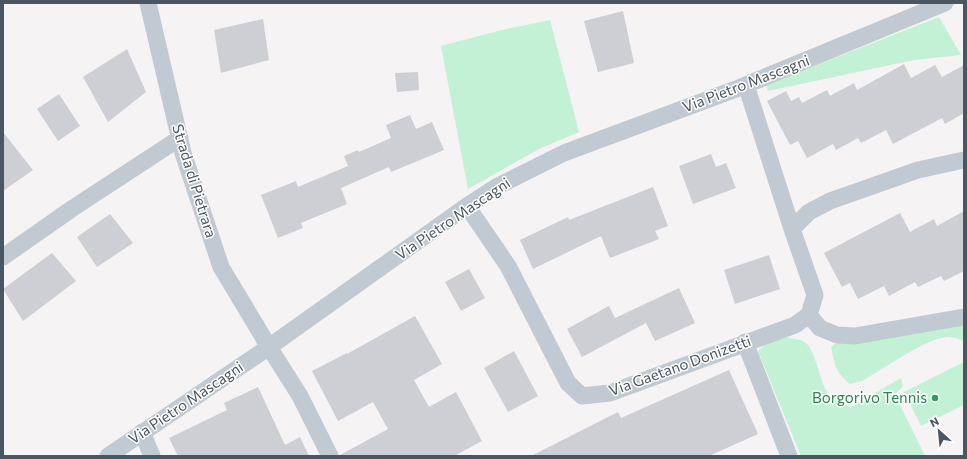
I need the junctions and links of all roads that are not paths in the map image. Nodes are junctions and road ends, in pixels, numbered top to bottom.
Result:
1 (148, 3) edge
2 (945, 3) edge
3 (746, 85) junction
4 (180, 138) junction
5 (964, 160) edge
6 (468, 206) junction
7 (792, 229) junction
8 (3, 257) edge
9 (809, 315) junction
10 (964, 317) edge
11 (745, 342) junction
12 (269, 347) junction
13 (142, 432) junction
14 (108, 456) edge
15 (152, 456) edge
16 (330, 456) edge
17 (788, 456) edge

1 - 4 street, Strada di Pietrara
2 - 3 street, Via Pietro Mascagni
3 - 6 street, Via Pietro Mascagni
3 - 7 street
4 - 8 street
4 - 12 street, Strada di Pietrara
5 - 7 street
6 - 11 street, Via Gaetano Donizetti
6 - 12 street, Via Pietro Mascagni
7 - 9 street
9 - 10 street
9 - 11 street, Via Gaetano Donizetti
11 - 17 street
12 - 13 street, Via Pietro Mascagni
12 - 16 street, Strada di Pietrara
13 - 14 street, Via Pietro Mascagni
13 - 15 street

